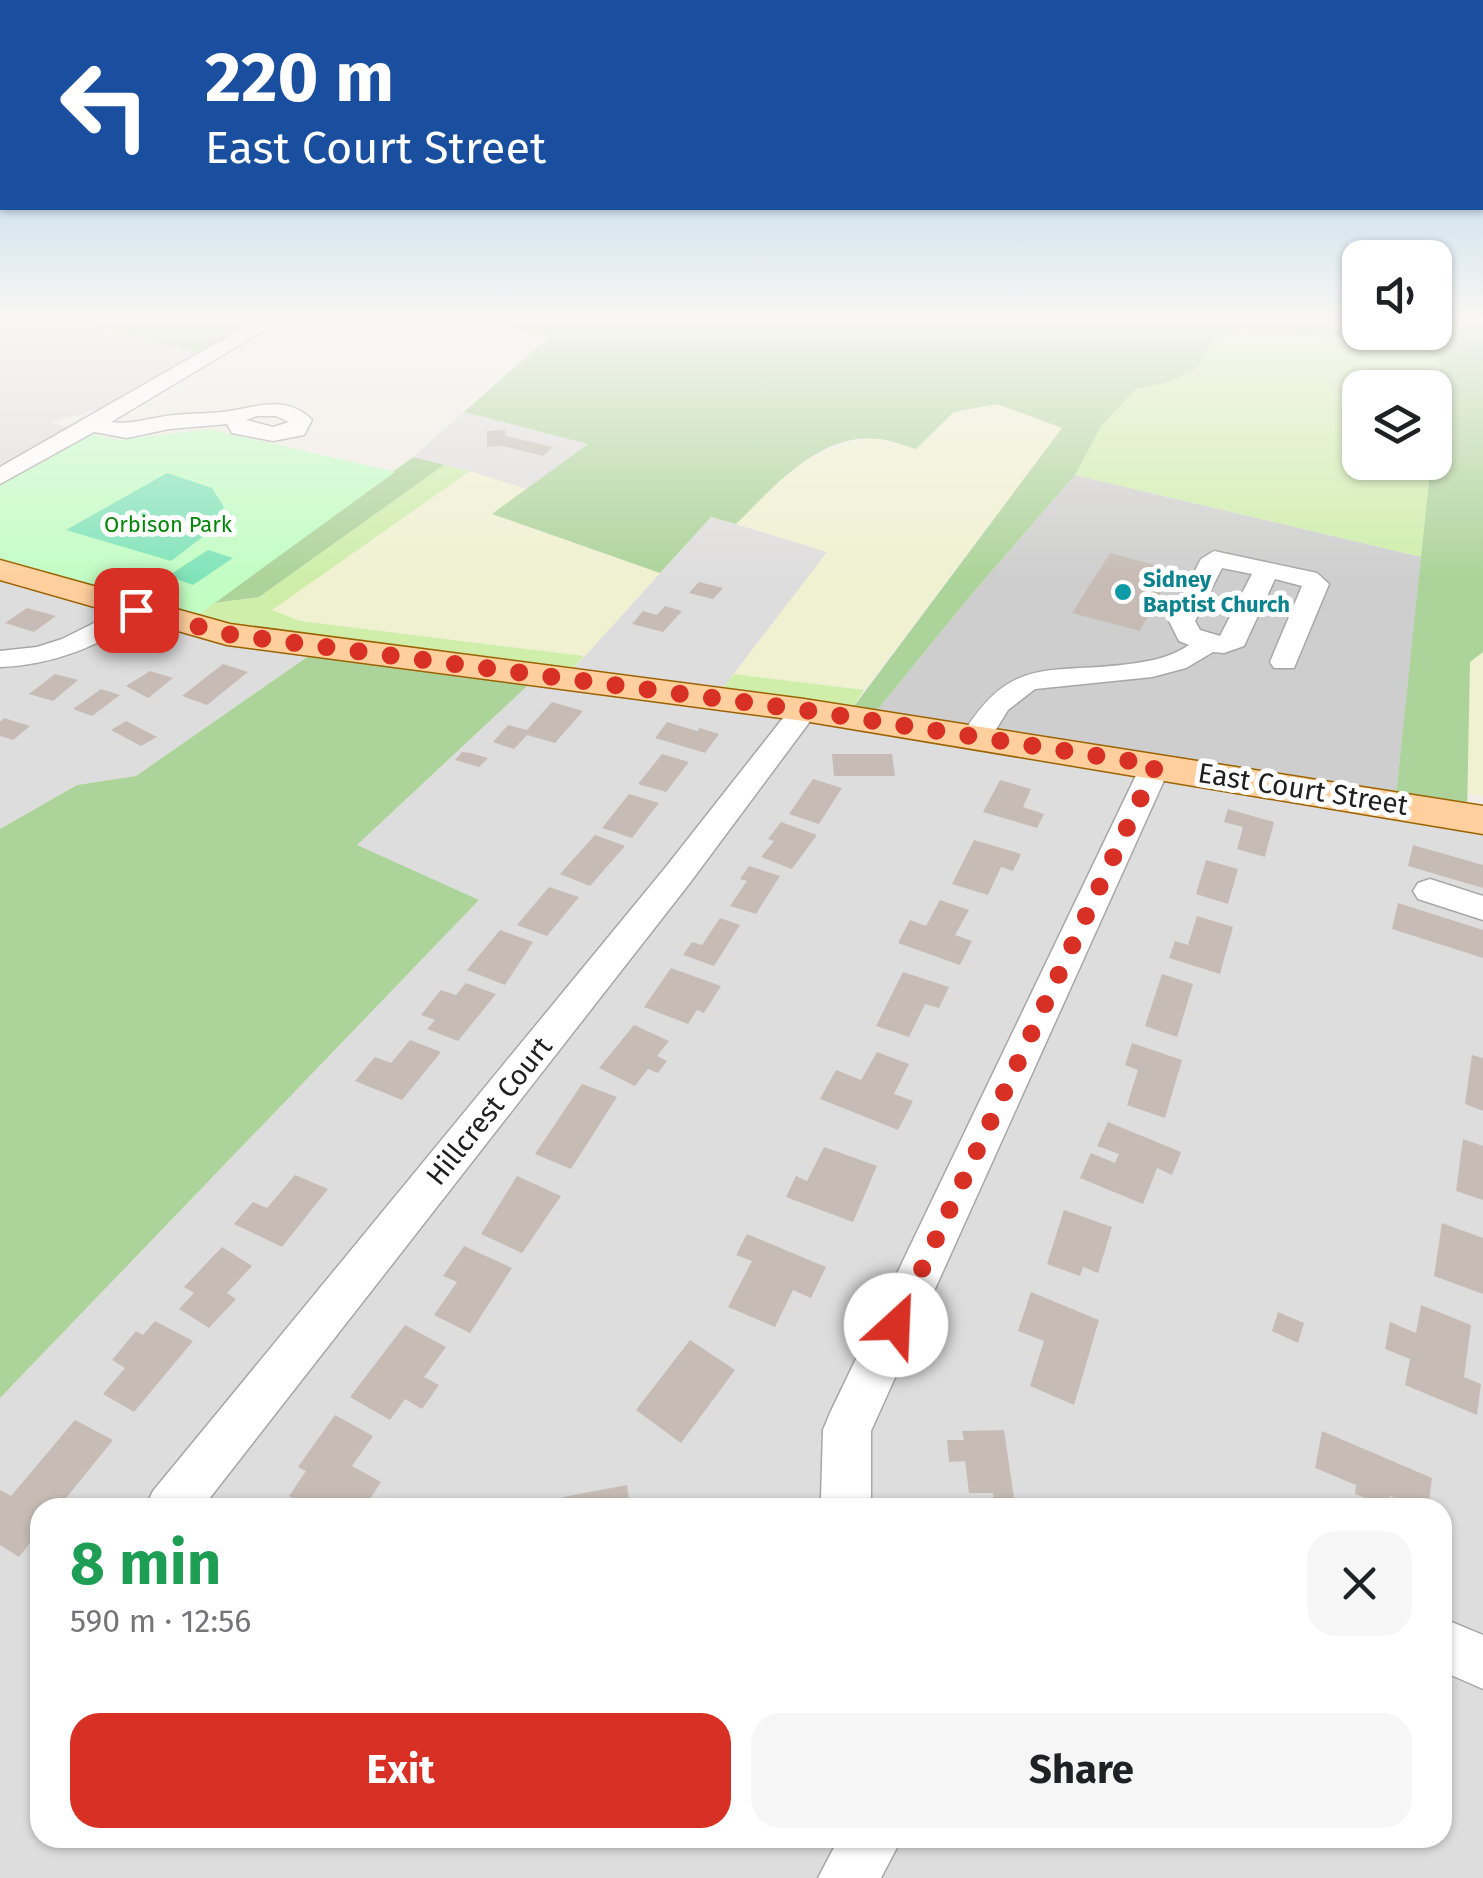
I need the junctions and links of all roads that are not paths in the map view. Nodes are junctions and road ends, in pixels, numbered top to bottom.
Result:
1 (126, 405) edge
2 (234, 417) dead end
3 (91, 425) junction
4 (0, 477) edge
5 (1267, 569) junction
6 (0, 570) edge
7 (136, 610) junction
8 (1207, 643) junction
9 (0, 659) edge
10 (1284, 662) dead end
11 (804, 710) junction
12 (976, 737) junction
13 (1156, 765) junction
14 (1483, 820) edge
15 (1430, 891) dead end
16 (1483, 908) edge
17 (178, 1498) edge
18 (846, 1498) edge
19 (1452, 1648) edge
20 (1483, 1662) edge
21 (867, 1848) edge
22 (847, 1878) edge

1 - 3 street
2 - 3 street
3 - 4 street
5 - 8 street
5 - 8 street
5 - 10 street
6 - 7 main road, East Court Street
7 - 9 street
7 - 11 main road, East Court Street
8 - 12 street
11 - 12 main road, East Court Street
11 - 17 street, Hillcrest Court
12 - 13 main road, East Court Street
13 - 14 main road, East Court Street
13 - 18 street
15 - 16 street
19 - 20 street
21 - 22 street

